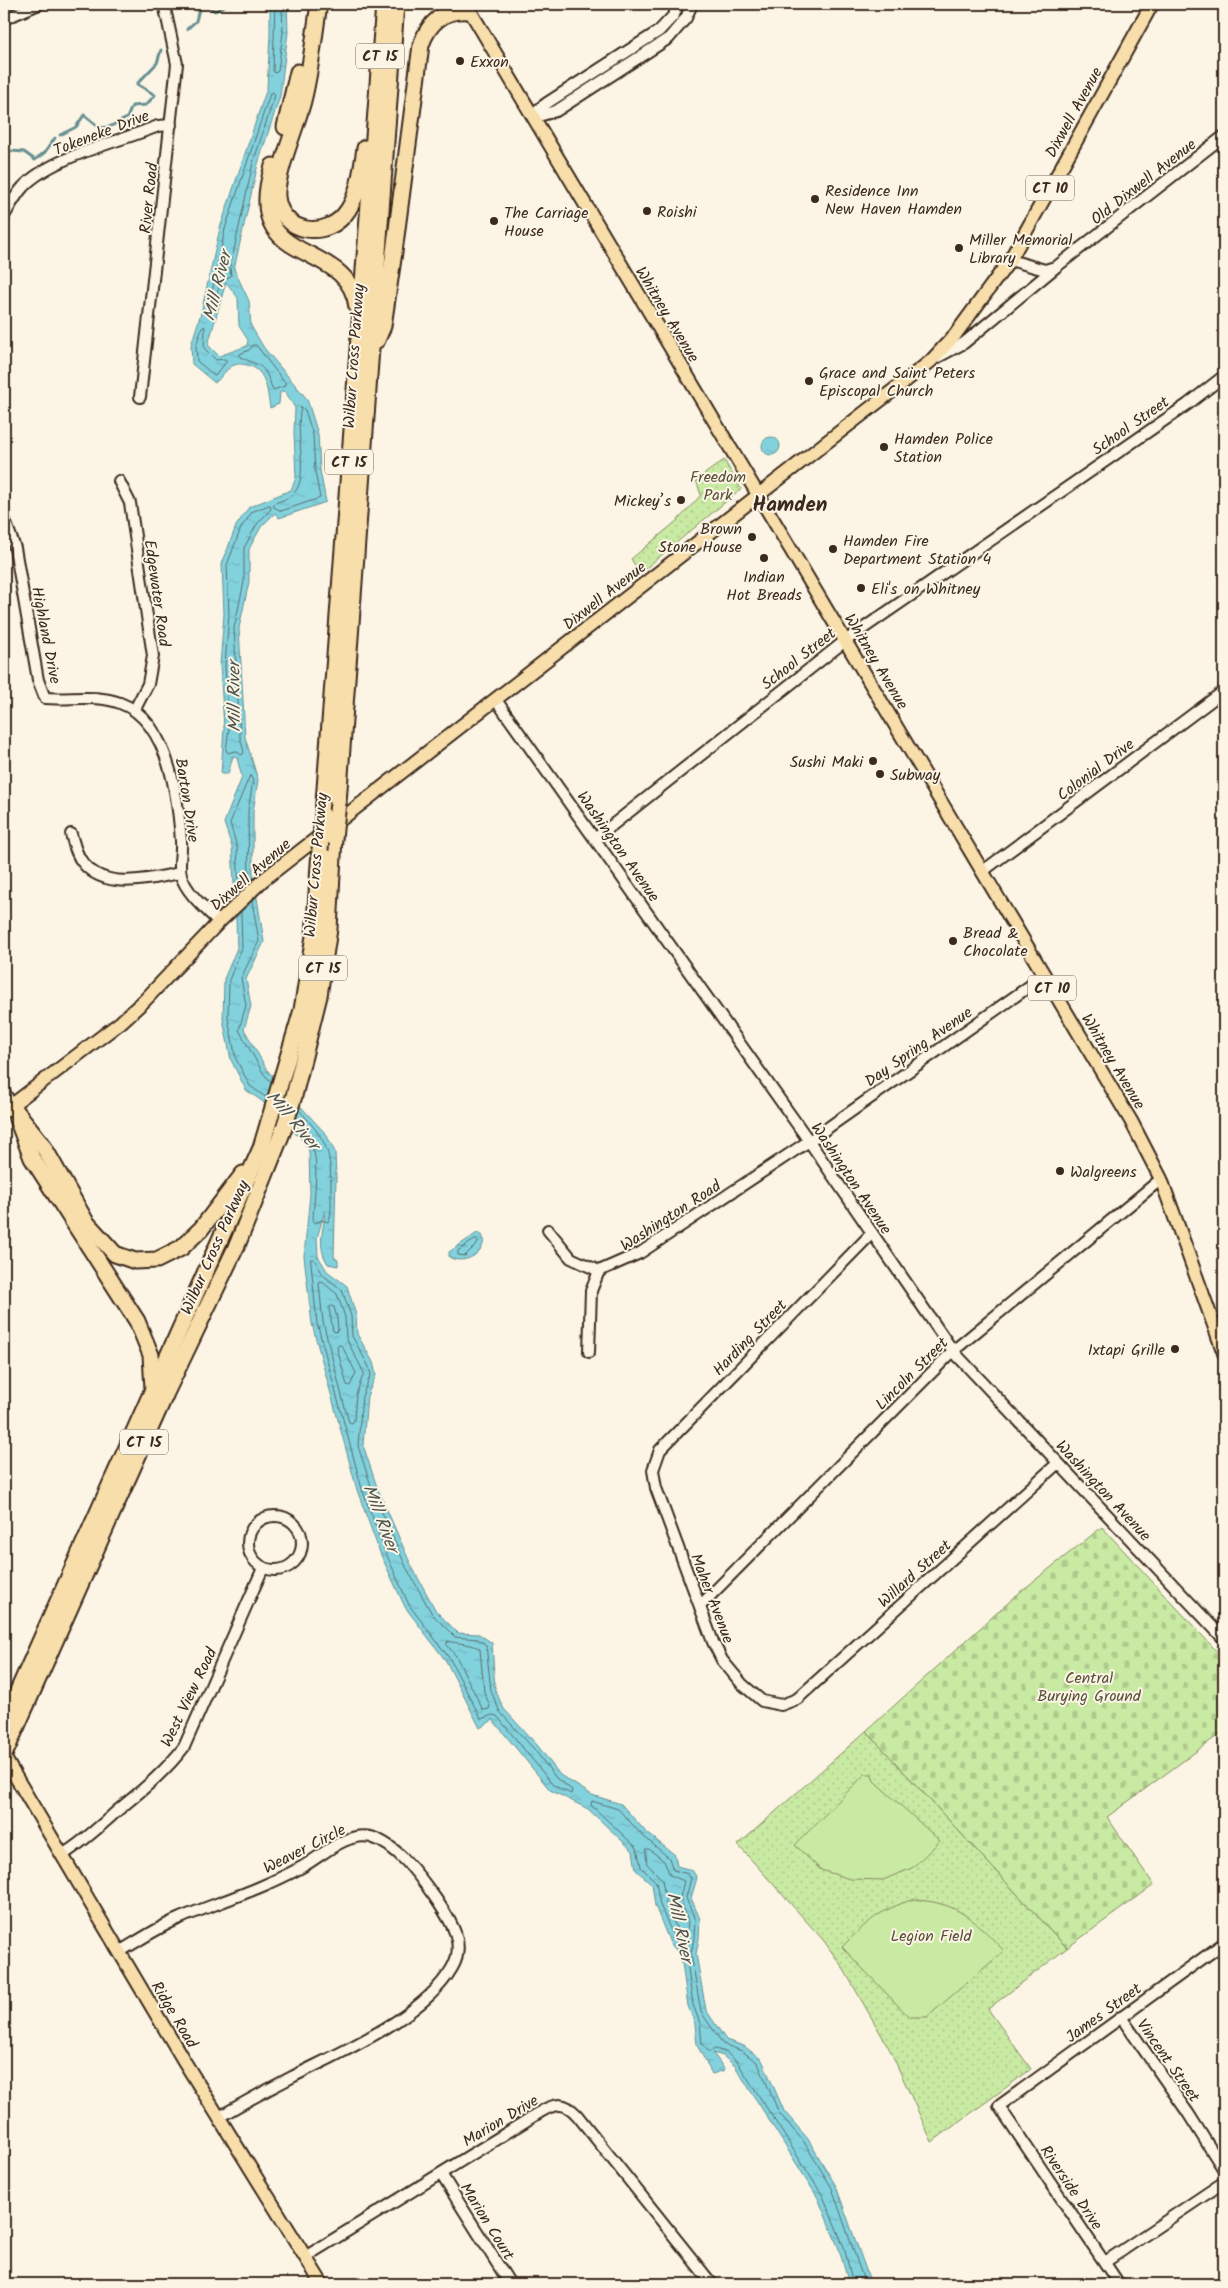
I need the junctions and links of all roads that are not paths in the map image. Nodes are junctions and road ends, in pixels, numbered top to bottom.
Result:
1 (39, 4) edge
2 (164, 4) edge
3 (309, 4) edge
4 (319, 4) edge
5 (384, 4) edge
6 (396, 4) edge
7 (678, 4) edge
8 (690, 4) edge
9 (1152, 4) edge
10 (467, 7) edge
11 (4, 19) edge
12 (652, 35) junction
13 (658, 45) junction
14 (579, 82) junction
15 (585, 92) junction
16 (376, 108) junction
17 (535, 117) junction
18 (171, 125) junction
19 (1224, 136) edge
20 (4, 216) edge
21 (1010, 260) junction
22 (1056, 267) junction
23 (360, 325) junction
24 (371, 355) junction
25 (931, 361) junction
26 (1224, 376) edge
27 (140, 397) dead end
28 (119, 481) dead end
29 (759, 496) junction
30 (4, 518) edge
31 (845, 641) junction
32 (1224, 691) edge
33 (496, 700) junction
34 (136, 709) junction
35 (71, 834) dead end
36 (596, 838) junction
37 (983, 871) junction
38 (180, 873) junction
39 (219, 922) junction
40 (1044, 976) junction
41 (4, 1091) edge
42 (8, 1109) edge
43 (809, 1141) junction
44 (261, 1148) junction
45 (1161, 1180) junction
46 (548, 1230) dead end
47 (872, 1233) junction
48 (599, 1271) junction
49 (954, 1351) junction
50 (589, 1352) dead end
51 (1224, 1353) edge
52 (153, 1393) junction
53 (1058, 1463) junction
54 (654, 1466) joint
55 (263, 1568) junction
56 (700, 1606) junction
57 (1224, 1639) edge
58 (788, 1703) joint
59 (4, 1722) edge
60 (4, 1756) edge
61 (62, 1855) junction
62 (1224, 1943) edge
63 (119, 1952) junction
64 (1121, 2018) junction
65 (999, 2106) joint
66 (219, 2117) junction
67 (1224, 2170) edge
68 (441, 2174) junction
69 (1224, 2182) edge
70 (305, 2257) junction
71 (1105, 2262) junction
72 (322, 2284) edge
73 (510, 2284) edge
74 (712, 2284) edge
75 (1120, 2284) edge

1 - 11 street
2 - 18 street, River Road
3 - 23 highway
4 - 16 highway
5 - 16 highway, Wilbur Cross Parkway / CT 15
6 - 24 highway, Wilbur Cross Parkway / CT 15
7 - 12 street
8 - 13 street
9 - 21 main road, Dixwell Avenue / CT 10
10 - 17 main road, Whitney Avenue
10 - 24 highway
12 - 13 street
12 - 14 street
13 - 15 street
14 - 15 street
14 - 17 street
15 - 17 street
16 - 23 highway, Wilbur Cross Parkway / CT 15
17 - 29 main road, Whitney Avenue
18 - 20 street, Tokeneke Drive
18 - 27 street, River Road
19 - 22 street, Old Dixwell Avenue
21 - 22 street
21 - 25 main road, Dixwell Avenue / CT 10
22 - 25 street, Old Dixwell Avenue
23 - 44 highway, Wilbur Cross Parkway / CT 15, bridge
24 - 60 highway, Wilbur Cross Parkway / CT 15, bridge
25 - 29 main road, Dixwell Avenue / CT 10
26 - 31 street, School Street
28 - 34 street, Edgewater Road
29 - 31 main road, Whitney Avenue / CT 10
29 - 33 main road, Dixwell Avenue
30 - 34 street, Highland Drive
31 - 36 street, School Street
31 - 37 main road, Whitney Avenue / CT 10
32 - 37 street, Colonial Drive
33 - 36 street, Washington Avenue
33 - 39 main road, Dixwell Avenue
34 - 38 street, Barton Drive
35 - 38 street
36 - 43 street, Washington Avenue
37 - 40 main road, Whitney Avenue / CT 10
38 - 39 street
39 - 42 main road, Dixwell Avenue
40 - 43 street, Day Spring Avenue
40 - 45 main road, Whitney Avenue / CT 10
41 - 42 street
42 - 44 highway
42 - 52 highway
43 - 47 street, Washington Avenue
43 - 48 street, Washington Road
44 - 52 highway, Wilbur Cross Parkway / CT 15
45 - 49 street, Lincoln Street
45 - 51 main road, Whitney Avenue / CT 10
46 - 48 street
47 - 49 street, Washington Avenue
47 - 54 street, Harding Street
48 - 50 street
49 - 53 street, Washington Avenue
49 - 56 street, Lincoln Street
52 - 59 highway, Wilbur Cross Parkway / CT 15
53 - 57 street, Washington Avenue
53 - 58 street, Willard Street
54 - 56 street, Maher Avenue
55 - 55 street
55 - 61 street, West View Road
56 - 58 street, Maher Avenue
60 - 61 main road, Ridge Road
61 - 63 main road, Ridge Road
62 - 64 street, James Street
63 - 66 main road, Ridge Road
63 - 66 street, Weaver Circle
64 - 65 street, James Street
64 - 67 street, Vincent Street
65 - 71 street, Riverside Drive
66 - 70 main road, Ridge Road
68 - 70 street, Marion Drive
68 - 73 street, Marion Court
68 - 74 street, Marion Drive
69 - 71 street
70 - 72 main road, Ridge Road
71 - 75 street, Riverside Drive

